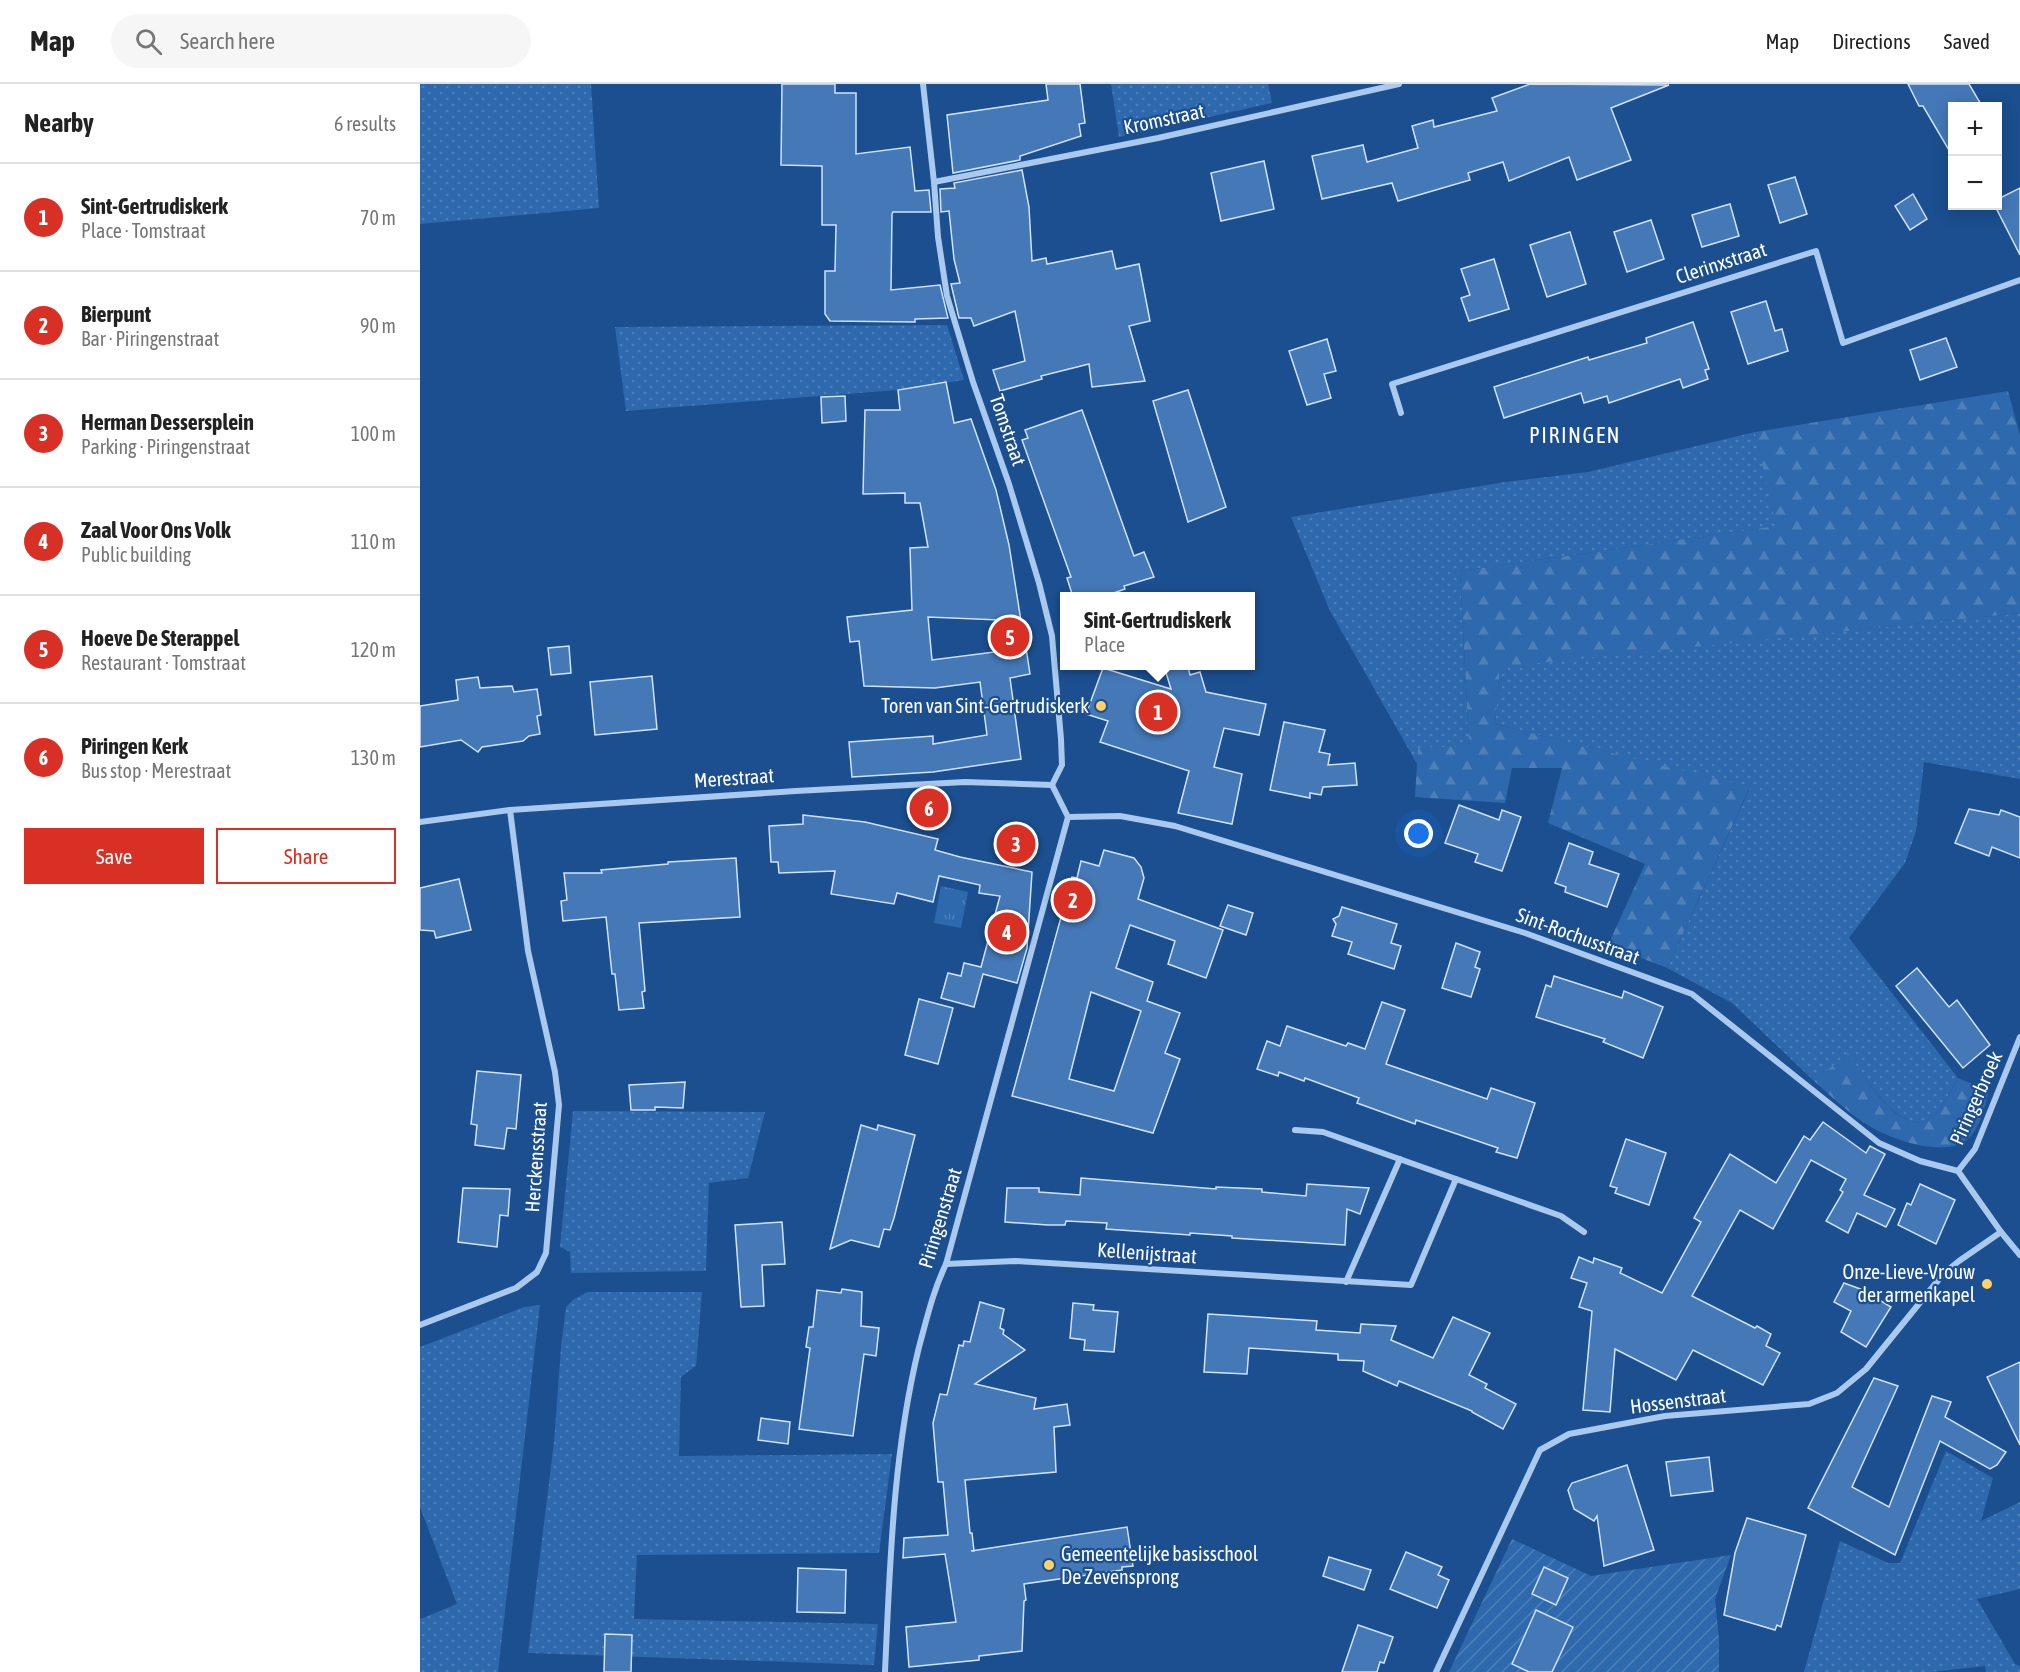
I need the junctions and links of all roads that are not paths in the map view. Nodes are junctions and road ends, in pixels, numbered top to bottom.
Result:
1 (923, 84) edge
2 (1400, 84) edge
3 (934, 182) junction
4 (2020, 280) edge
5 (1401, 413) dead end
6 (1052, 785) junction
7 (510, 810) junction
8 (1068, 817) junction
9 (420, 822) edge
10 (2020, 1037) edge
11 (1295, 1130) dead end
12 (1400, 1159) junction
13 (1958, 1171) junction
14 (1456, 1179) junction
15 (1584, 1232) dead end
16 (2001, 1232) junction
17 (2020, 1255) edge
18 (946, 1264) junction
19 (1346, 1282) junction
20 (420, 1325) edge
21 (885, 1672) edge
22 (1436, 1672) edge

1 - 3 street, Tomstraat
2 - 3 street, Kromstraat
3 - 6 street, Tomstraat
4 - 5 street, Clerinxstraat
6 - 7 street, Merestraat
6 - 8 street
7 - 9 street, Merestraat
7 - 20 street, Herckensstraat
8 - 13 street, Sint-Rochusstraat
8 - 18 street, Piringenstraat
10 - 13 street, Piringerbroek
11 - 12 street
12 - 14 street
12 - 19 street
13 - 16 street
14 - 15 street
14 - 19 street, Kellenijstraat
16 - 17 street
16 - 22 street, Hossenstraat
18 - 19 street, Kellenijstraat
18 - 21 street, Piringenstraat

